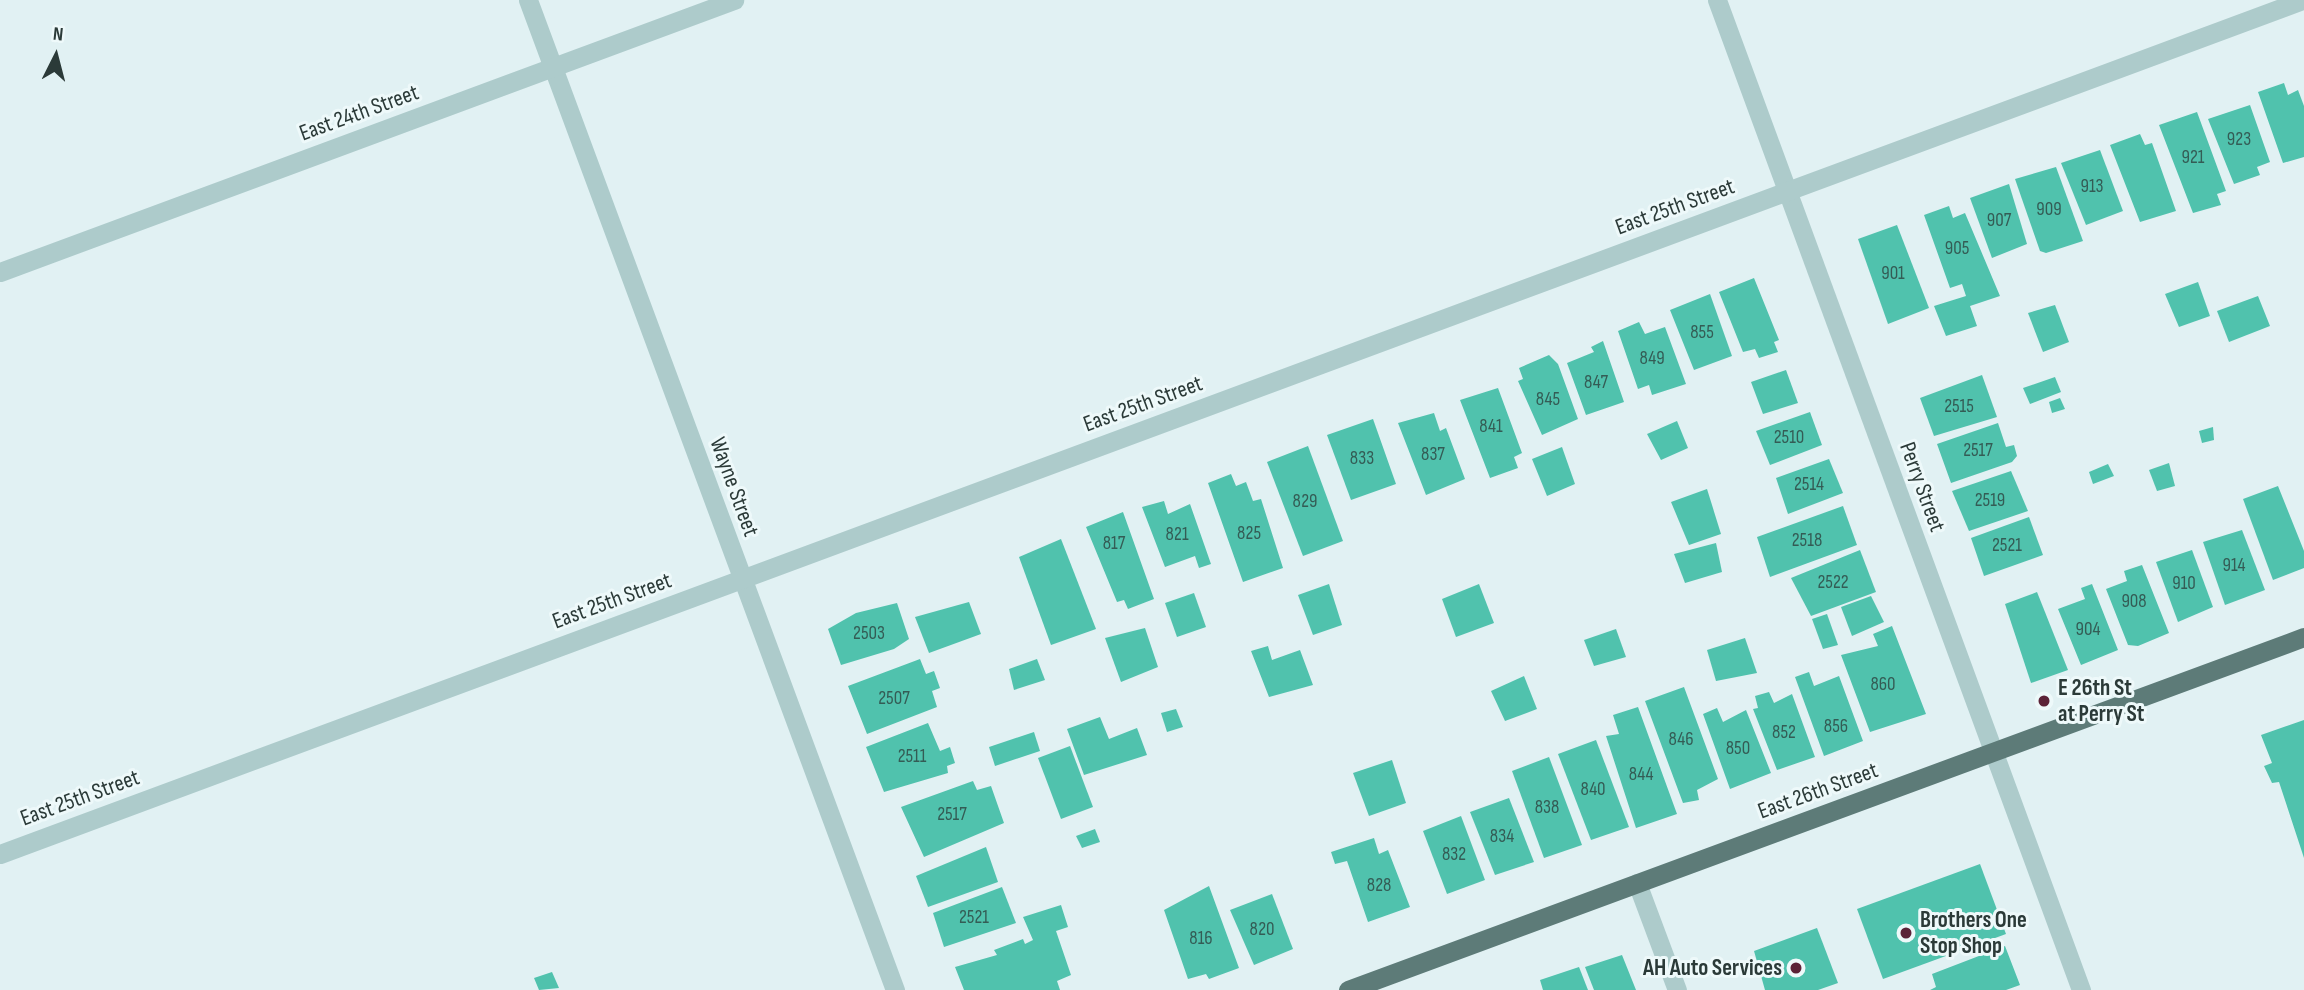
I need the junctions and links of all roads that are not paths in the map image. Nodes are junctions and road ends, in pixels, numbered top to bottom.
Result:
1 (528, 0) edge
2 (734, 0) edge
3 (1717, 0) edge
4 (2304, 0) edge
5 (553, 67) junction
6 (1787, 192) junction
7 (0, 272) edge
8 (743, 579) junction
9 (2304, 637) edge
10 (1993, 752) junction
11 (0, 853) edge
12 (1637, 883) junction
13 (895, 990) edge
14 (1348, 990) edge
15 (1676, 990) edge
16 (2081, 990) edge

1 - 5 street, Wayne Street
2 - 5 street, East 24th Street
3 - 6 street, Perry Street
4 - 6 street, East 25th Street
5 - 7 street, East 24th Street
5 - 8 street, Wayne Street
6 - 8 street, East 25th Street
6 - 10 street, Perry Street
8 - 11 street, East 25th Street
8 - 13 street, Wayne Street
9 - 10 main road, East 26th Street
10 - 12 main road, East 26th Street
10 - 16 street, Perry Street
12 - 14 main road, East 26th Street
12 - 15 street

